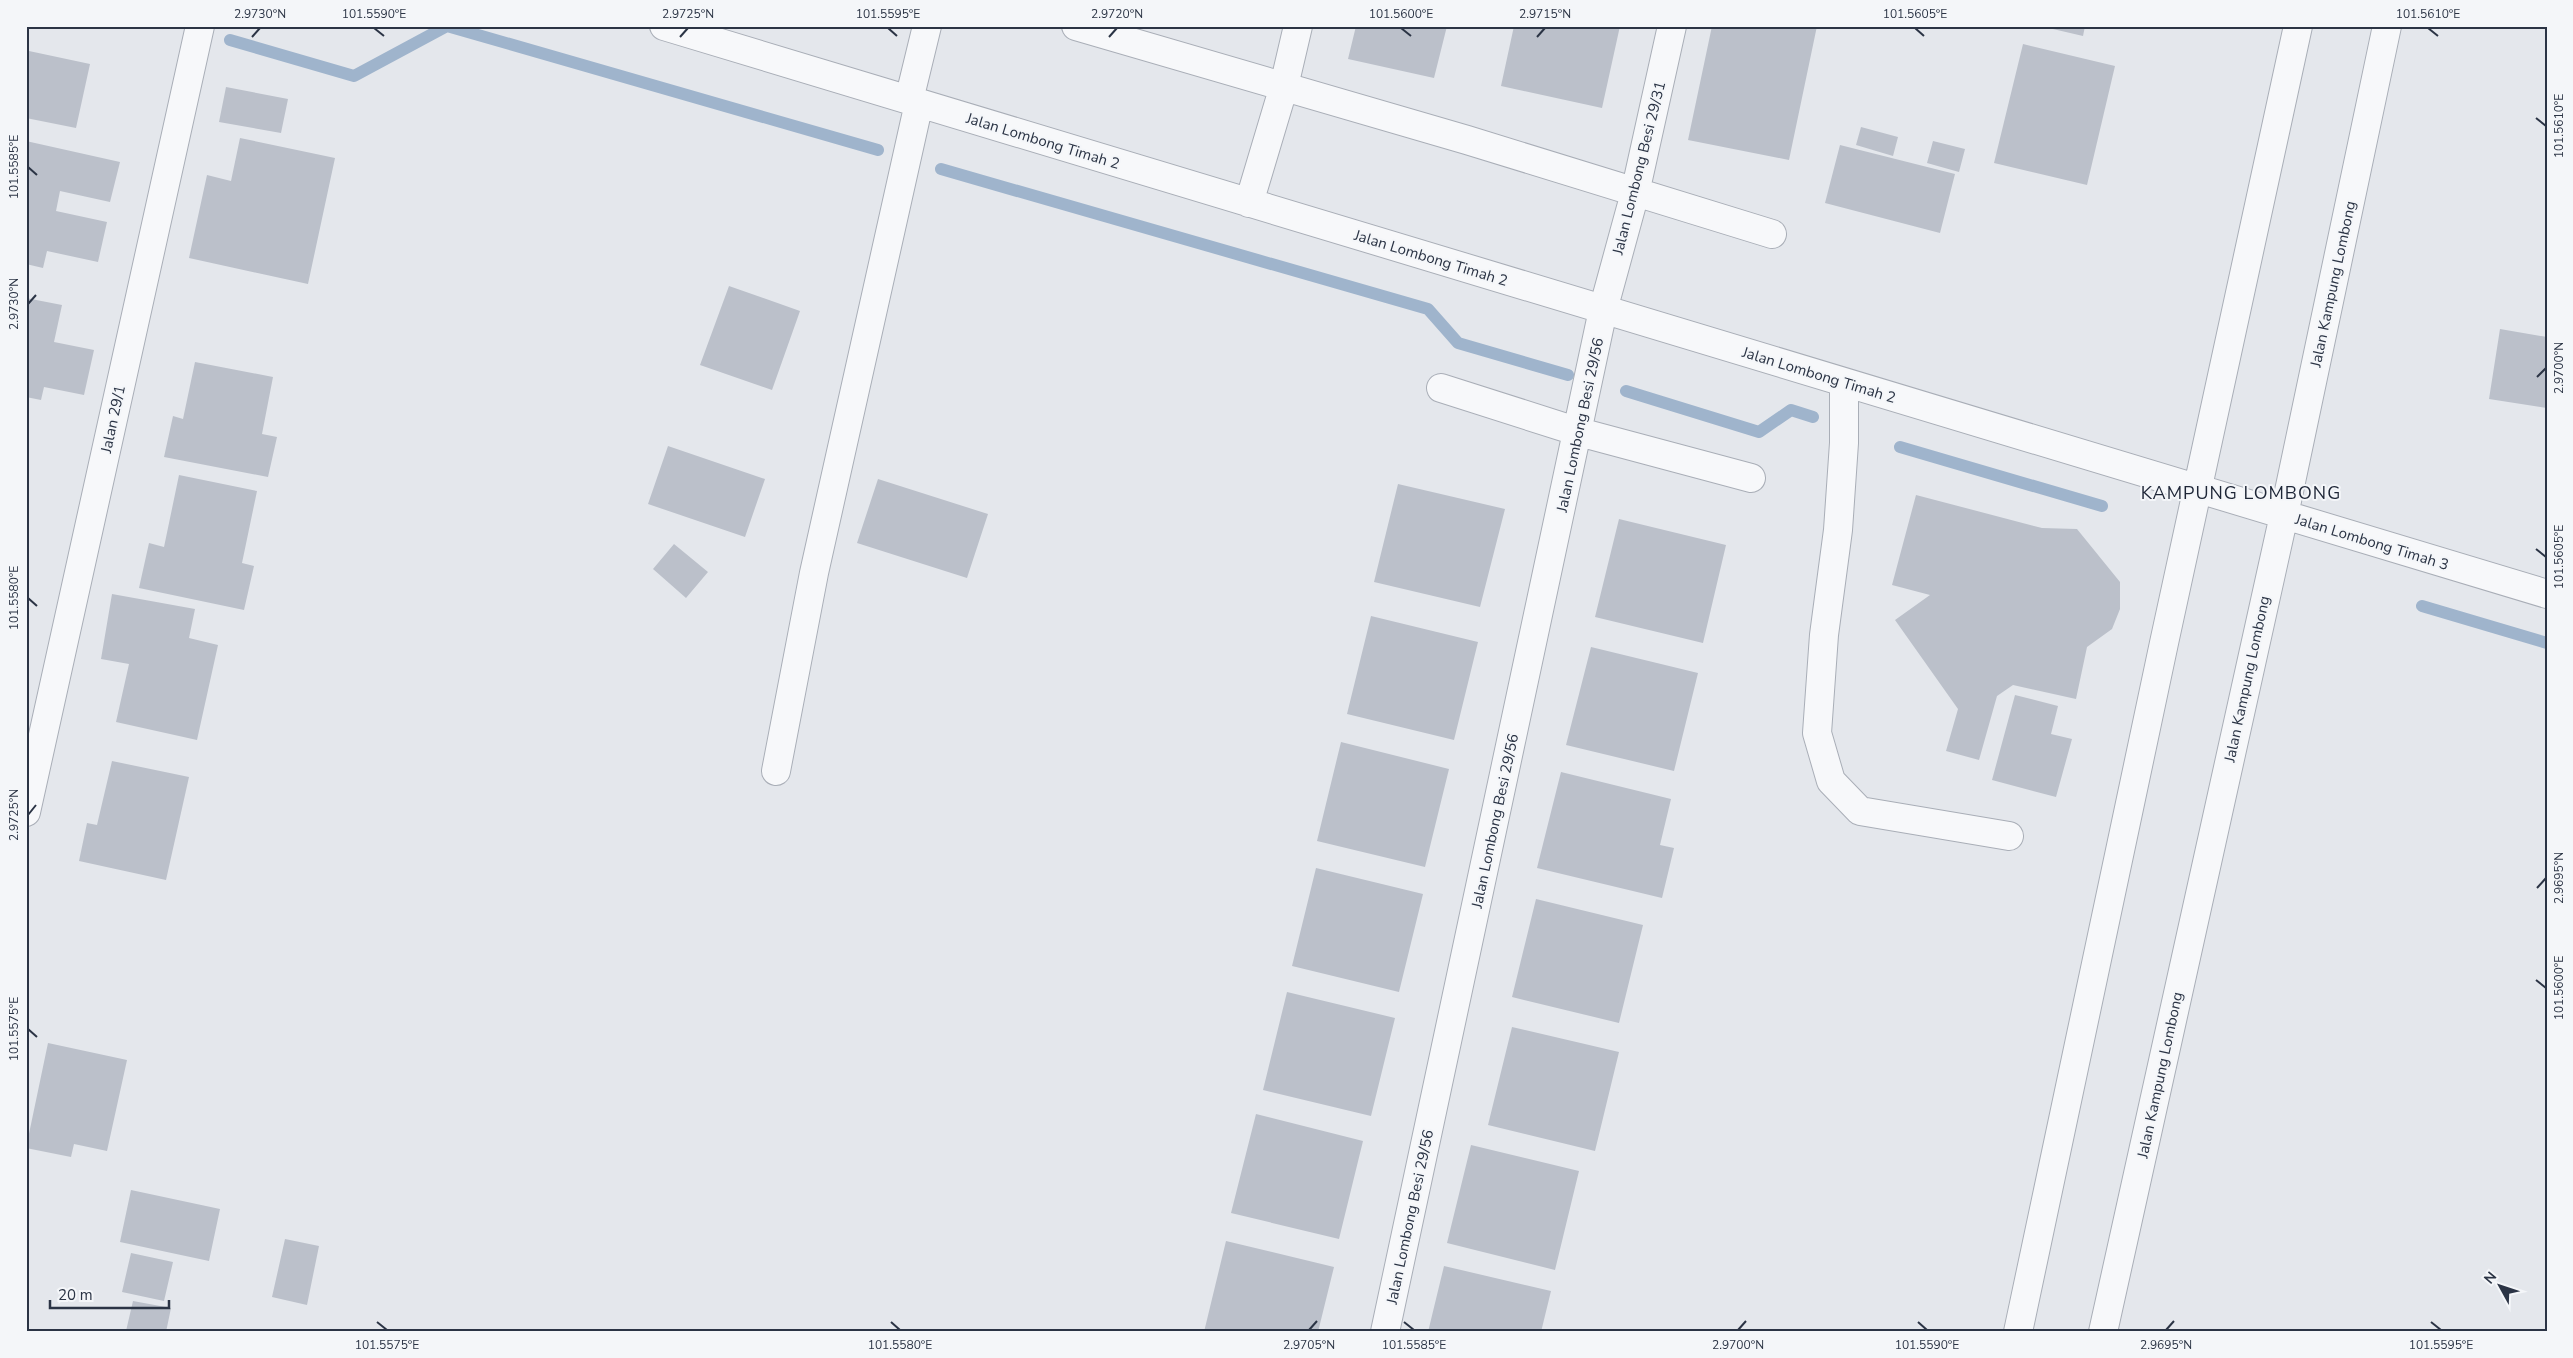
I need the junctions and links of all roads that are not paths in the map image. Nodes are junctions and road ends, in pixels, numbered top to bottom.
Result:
1 (200, 26) edge
2 (664, 26) edge
3 (927, 26) edge
4 (1076, 26) edge
5 (1298, 26) edge
6 (1672, 26) edge
7 (2298, 26) edge
8 (2387, 26) edge
9 (1284, 86) junction
10 (914, 102) junction
11 (1635, 193) junction
12 (1250, 203) junction
13 (1772, 234) dead end
14 (1603, 310) junction
15 (1844, 383) junction
16 (1441, 388) dead end
17 (1579, 432) junction
18 (1751, 478) dead end
19 (2198, 490) junction
20 (2284, 515) junction
21 (2547, 594) edge
22 (776, 771) dead end
23 (26, 812) edge
24 (2009, 836) dead end
25 (1385, 1332) edge
26 (2018, 1332) edge
27 (2103, 1332) edge

1 - 23 street, Jalan 29/1
2 - 10 street, Jalan Lombong Timah 2
3 - 10 street
4 - 9 street
5 - 9 street
6 - 11 street, Jalan Lombong Besi 29/31
7 - 19 street
8 - 20 street, Jalan Kampung Lombong
9 - 11 street
9 - 12 street
10 - 12 street, Jalan Lombong Timah 2
10 - 22 street
11 - 13 street
11 - 14 street, Jalan Lombong Besi 29/31
12 - 14 street, Jalan Lombong Timah 2
14 - 15 street, Jalan Lombong Timah 2
14 - 17 street, Jalan Lombong Besi 29/56
15 - 19 street, Jalan Lombong Timah 2
15 - 24 street
16 - 17 street
17 - 18 street
17 - 25 street, Jalan Lombong Besi 29/56
19 - 20 street, Jalan Lombong Timah 3
19 - 26 street
20 - 21 street, Jalan Lombong Timah 3
20 - 27 street, Jalan Kampung Lombong

